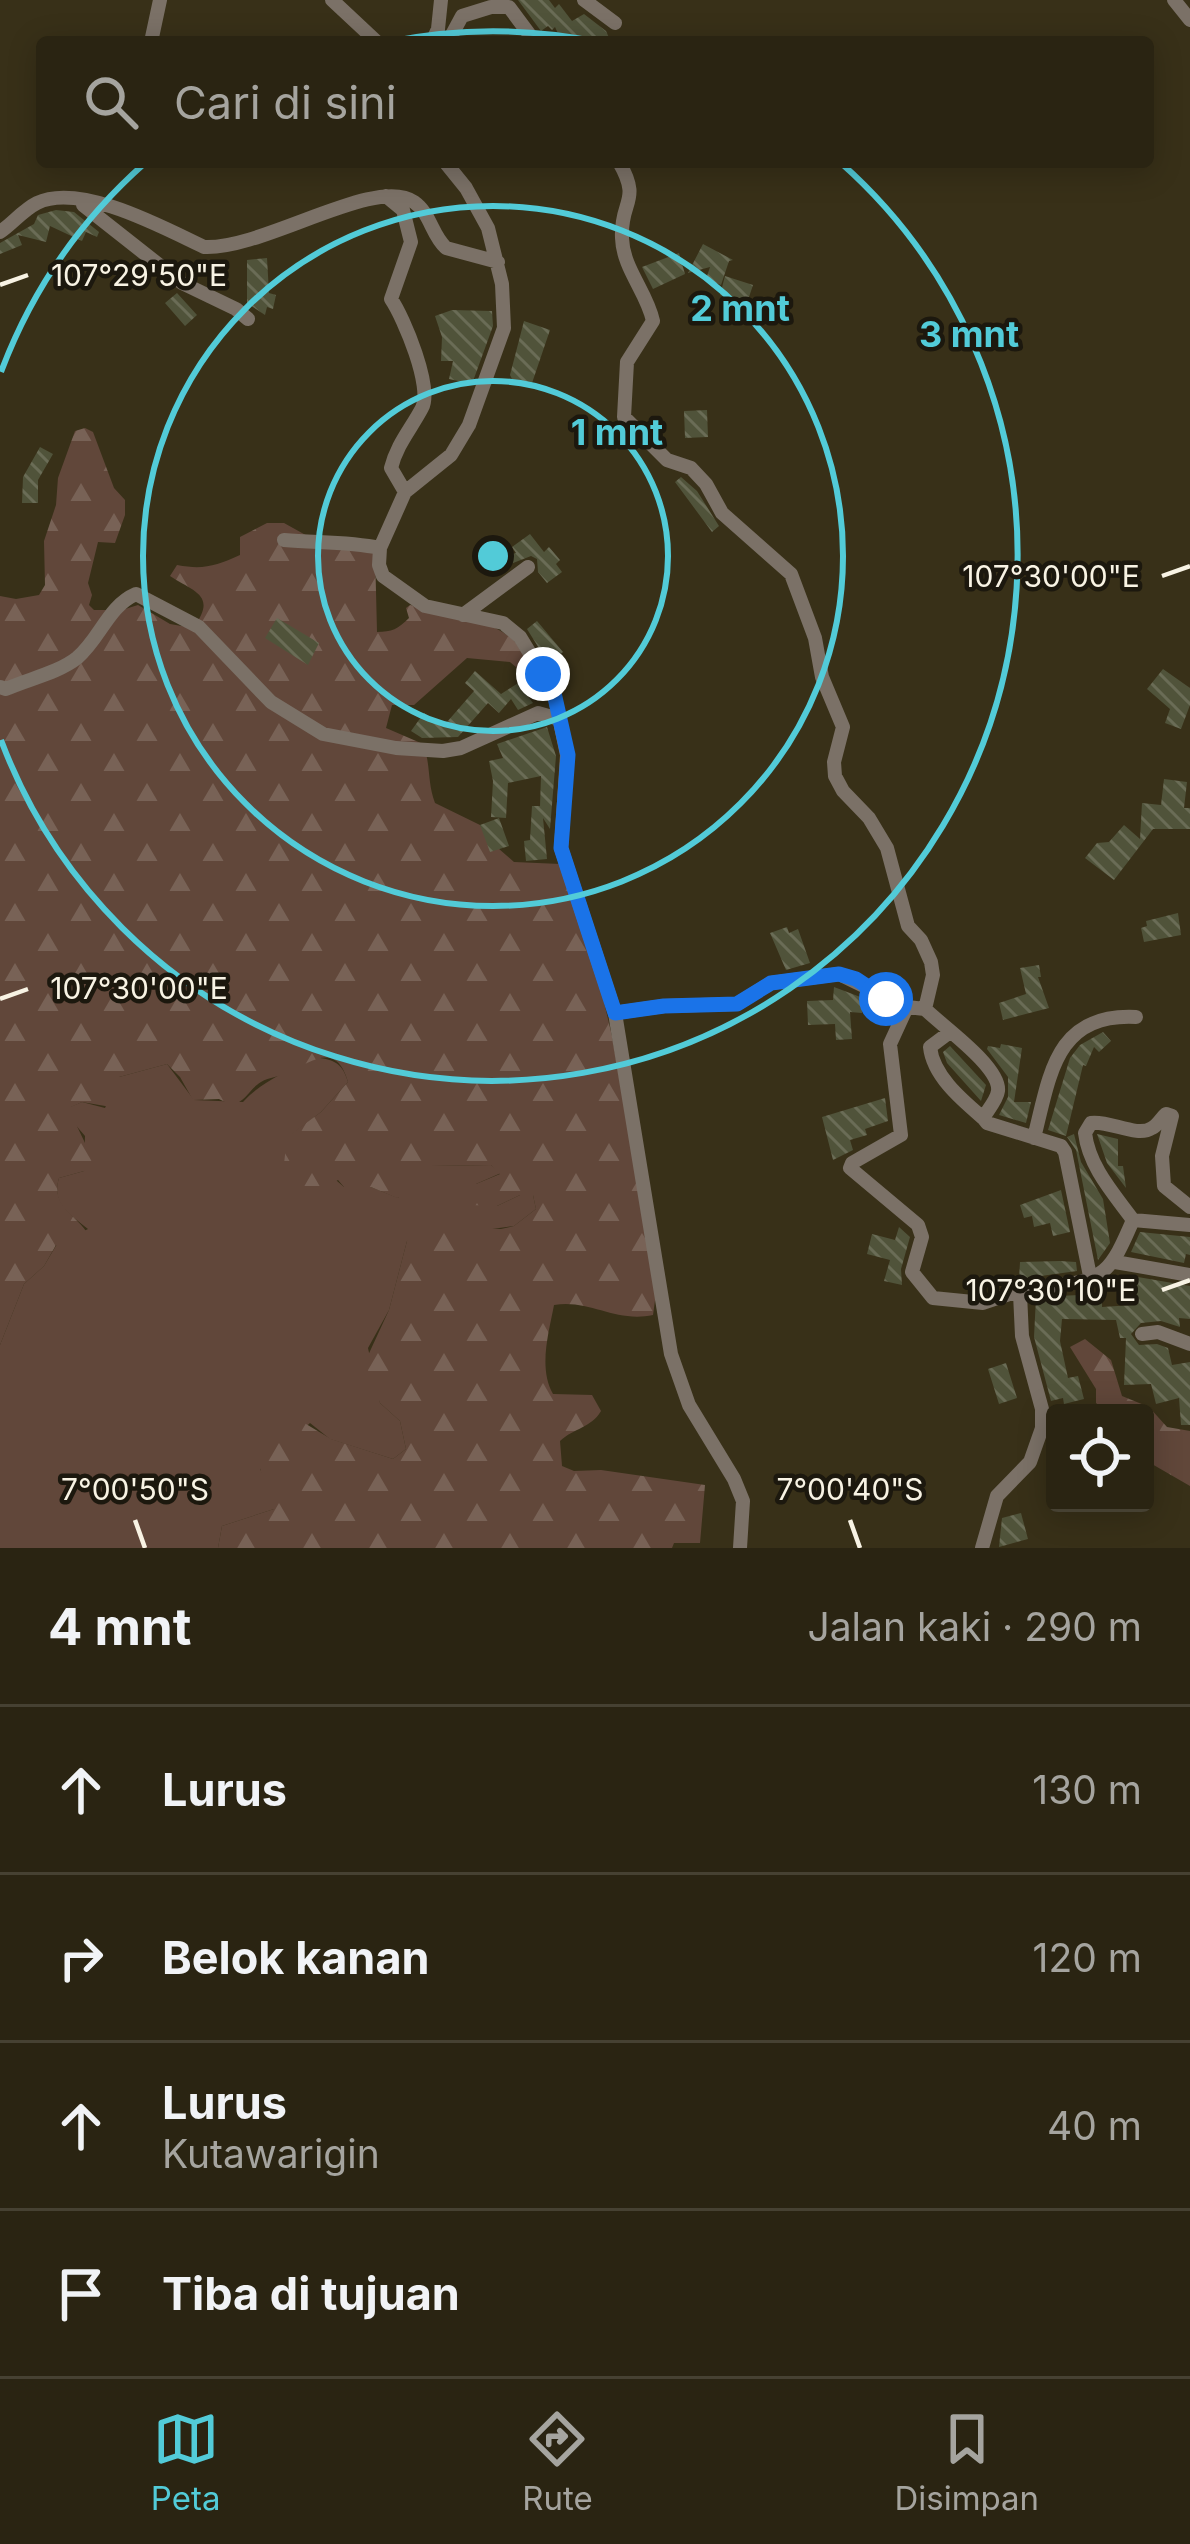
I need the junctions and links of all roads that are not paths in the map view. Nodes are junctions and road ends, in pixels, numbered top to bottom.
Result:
1 (160, 0) edge
2 (332, 0) edge
3 (584, 0) edge
4 (1174, 0) edge
5 (514, 4) edge
6 (440, 7) edge
7 (1189, 17) edge
8 (614, 23) dead end
9 (152, 36) edge
10 (371, 36) edge
11 (424, 36) edge
12 (451, 36) edge
13 (532, 36) edge
14 (450, 168) edge
15 (622, 168) edge
16 (381, 194) junction
17 (74, 198) junction
18 (0, 232) edge
19 (497, 262) junction
20 (248, 320) dead end
21 (405, 492) junction
22 (284, 539) dead end
23 (380, 548) junction
24 (528, 567) dead end
25 (463, 615) junction
26 (0, 687) edge
27 (560, 718) junction
28 (907, 1007) junction
29 (926, 1009) junction
30 (615, 1013) junction
31 (1136, 1017) dead end
32 (950, 1032) junction
33 (983, 1118) junction
34 (1034, 1138) junction
35 (1190, 1208) edge
36 (1133, 1220) junction
37 (1190, 1225) edge
38 (1115, 1262) junction
39 (1190, 1274) edge
40 (1091, 1281) junction
41 (1024, 1289) junction
42 (1142, 1334) dead end
43 (1190, 1344) edge
44 (740, 1548) edge
45 (982, 1548) edge

1 - 9 street
2 - 10 street
3 - 8 street
4 - 7 street
5 - 12 street
5 - 13 street
6 - 11 street
14 - 19 street
15 - 29 street
16 - 17 street
16 - 19 street
16 - 21 street
17 - 18 street
17 - 20 street
19 - 21 street
21 - 23 street
22 - 23 street
23 - 25 street
24 - 25 street
25 - 27 street
26 - 27 street
27 - 30 street
28 - 29 street
28 - 30 street
28 - 41 street
29 - 32 street
30 - 44 street
31 - 34 street
32 - 33 street
32 - 33 street
33 - 34 street
34 - 40 street
35 - 36 street
36 - 37 street
36 - 38 street
38 - 39 street
38 - 40 street
40 - 41 street
41 - 45 street
42 - 43 street

